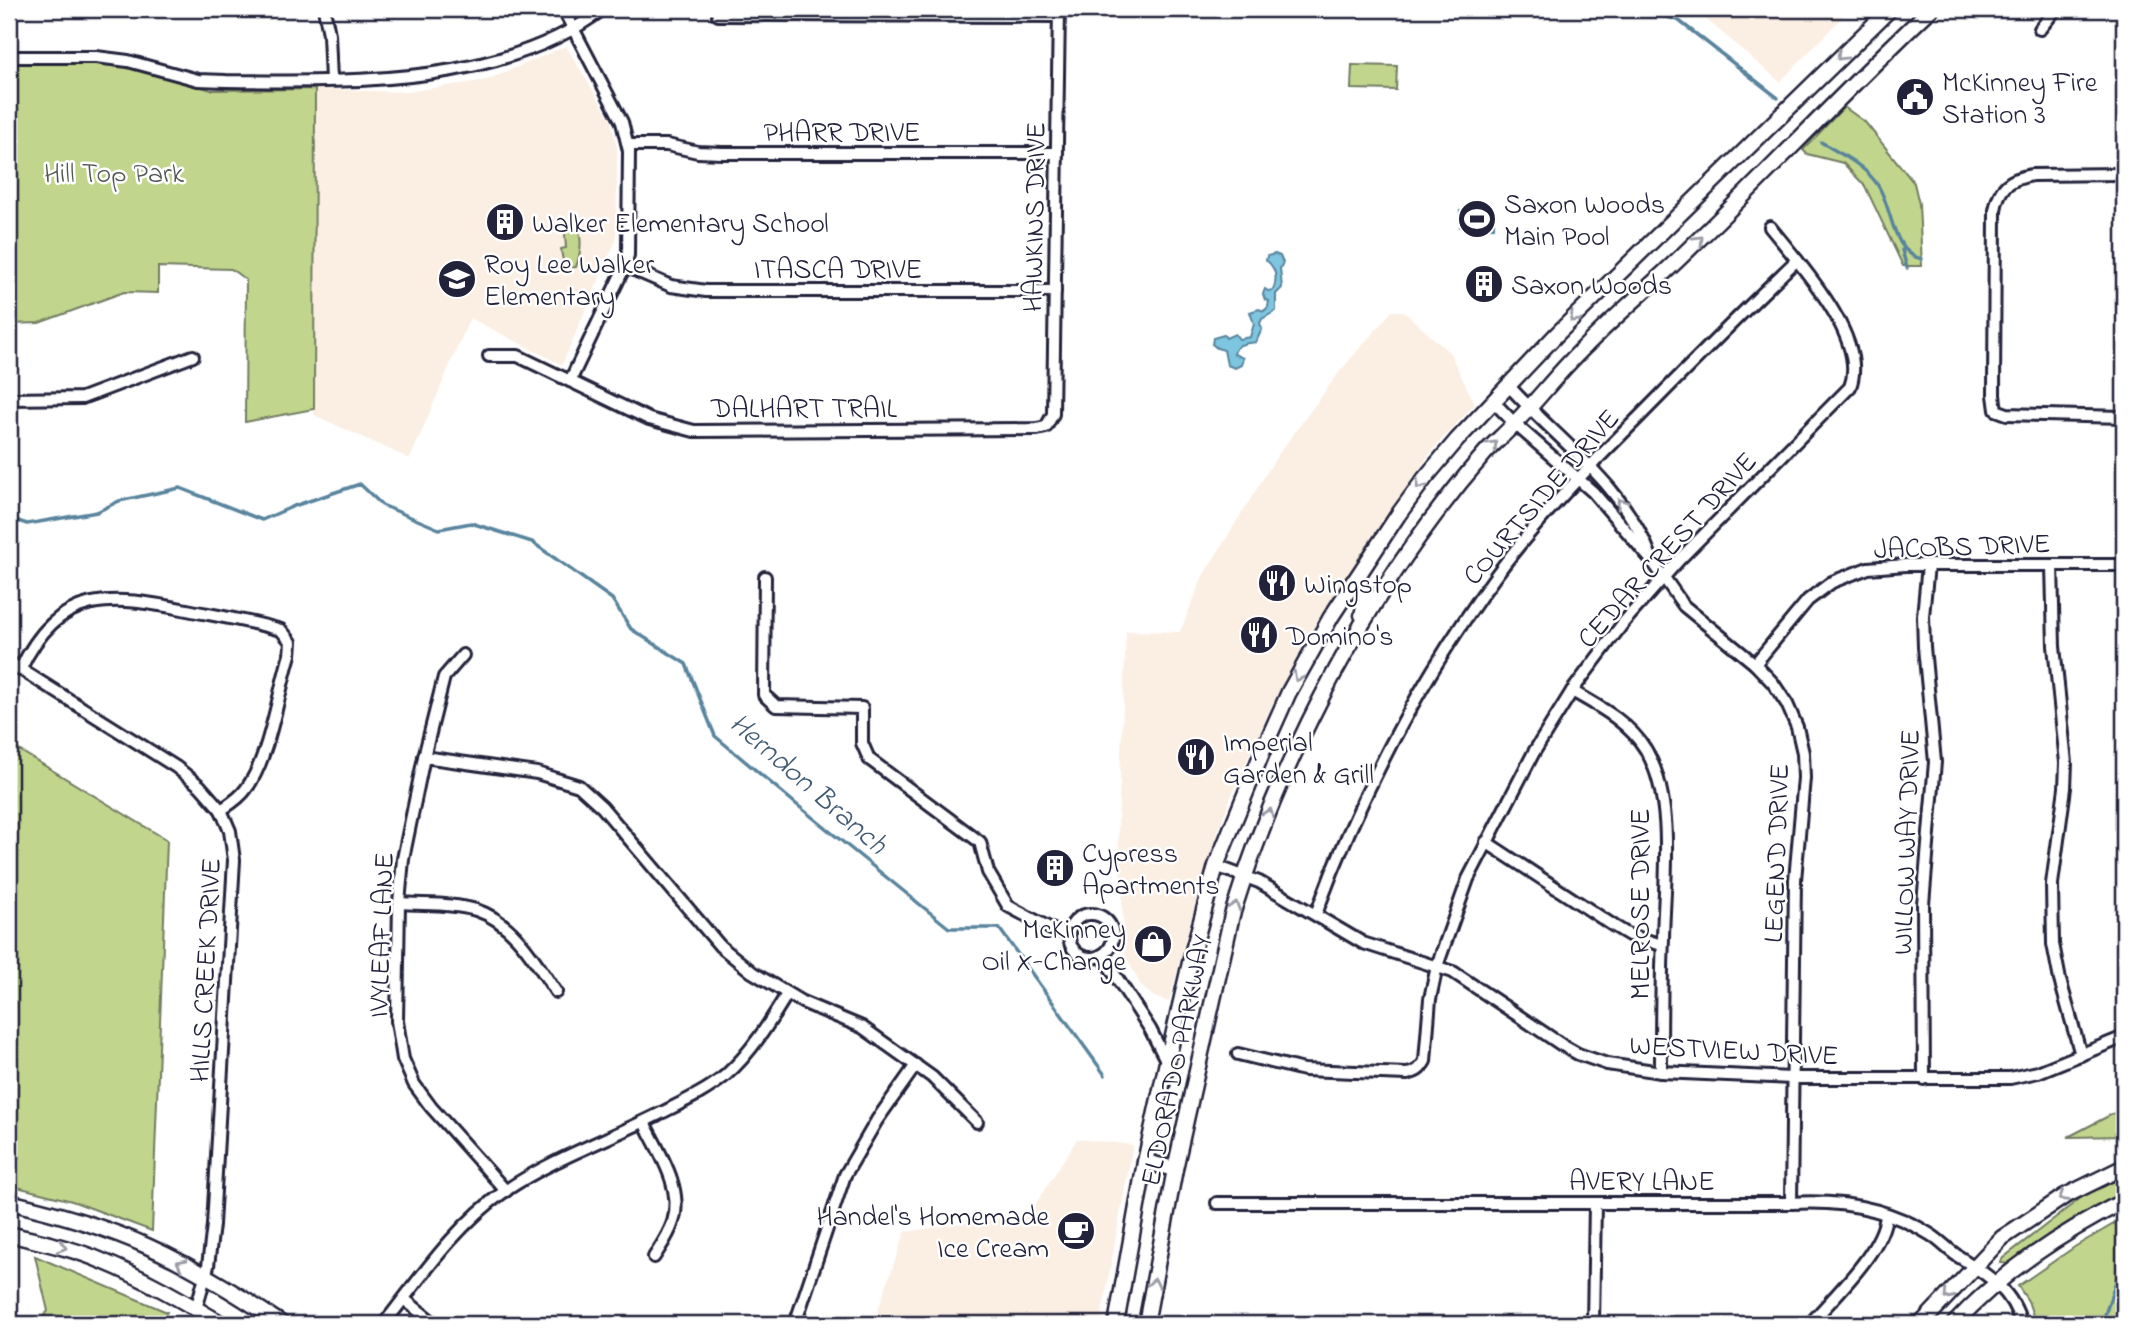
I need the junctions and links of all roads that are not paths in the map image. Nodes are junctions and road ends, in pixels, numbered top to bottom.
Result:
1 (324, 9) edge
2 (563, 9) edge
3 (603, 9) edge
4 (1891, 9) edge
5 (1931, 9) edge
6 (2056, 9) edge
7 (719, 12) edge
8 (1058, 12) edge
9 (573, 29) junction
10 (1909, 29) junction
11 (2040, 29) dead end
12 (9, 57) edge
13 (331, 80) junction
14 (628, 145) junction
15 (1057, 153) junction
16 (2124, 174) edge
17 (1770, 226) dead end
18 (1797, 260) junction
19 (625, 266) junction
20 (1055, 291) junction
21 (193, 356) dead end
22 (489, 356) dead end
23 (570, 381) junction
24 (1509, 386) junction
25 (9, 399) edge
26 (1494, 401) junction
27 (1529, 408) junction
28 (2124, 417) edge
29 (1515, 424) junction
30 (1048, 425) joint
31 (1590, 466) junction
32 (1578, 479) junction
33 (1653, 562) junction
34 (1928, 565) junction
35 (2052, 565) junction
36 (2124, 565) edge
37 (765, 577) dead end
38 (1664, 577) junction
39 (1353, 582) junction
40 (463, 655) dead end
41 (9, 663) edge
42 (1340, 664) junction
43 (1755, 664) junction
44 (20, 670) junction
45 (1572, 691) junction
46 (424, 757) junction
47 (221, 810) junction
48 (1486, 842) junction
49 (1216, 866) junction
50 (1244, 876) junction
51 (399, 902) junction
52 (1316, 914) junction
53 (1069, 932) junction
54 (1662, 945) junction
55 (1102, 955) junction
56 (1437, 966) junction
57 (556, 992) dead end
58 (787, 995) junction
59 (1175, 1028) junction
60 (1150, 1029) junction
61 (2124, 1037) edge
62 (1238, 1054) dead end
63 (2081, 1055) junction
64 (1167, 1062) junction
65 (916, 1065) junction
66 (1661, 1072) junction
67 (1792, 1077) junction
68 (1924, 1079) junction
69 (643, 1122) junction
70 (976, 1122) dead end
71 (1145, 1162) junction
72 (2124, 1167) edge
73 (1175, 1169) junction
74 (506, 1191) junction
75 (2124, 1201) edge
76 (9, 1202) edge
77 (1217, 1203) dead end
78 (1595, 1203) junction
79 (1791, 1203) junction
80 (1886, 1214) junction
81 (9, 1234) edge
82 (654, 1257) dead end
83 (1976, 1265) junction
84 (205, 1277) junction
85 (1996, 1283) junction
86 (404, 1299) junction
87 (196, 1309) junction
88 (222, 1324) edge
89 (282, 1324) edge
90 (384, 1324) edge
91 (435, 1324) edge
92 (795, 1324) edge
93 (1116, 1324) edge
94 (1146, 1324) edge
95 (1593, 1324) edge
96 (1810, 1324) edge
97 (1921, 1324) edge
98 (1954, 1324) edge
99 (2021, 1324) edge

1 - 13 street
2 - 9 street
3 - 9 street
4 - 10 main road
4 -> 24 main road, ELDORADO PARKWAY
5 - 10 main road, ELDORADO PARKWAY
6 - 11 street
7 - 8 street
8 - 15 street, HAWKINS DRIVE
9 - 13 street
9 - 14 street
27 -> 10 main road, ELDORADO PARKWAY
12 - 13 street
14 - 15 street, PHARR DRIVE
14 - 19 street
15 - 20 street, HAWKINS DRIVE
16 - 28 street
17 - 18 street, CEDAR CREST DRIVE
18 - 31 street, COURTSIDE DRIVE
18 - 38 street, CEDAR CREST DRIVE
19 - 20 street, ITASCA DRIVE
19 - 23 street
20 - 30 street, HAWKINS DRIVE
21 - 25 street
22 - 23 street, DALHART TRAIL
23 - 30 street, DALHART TRAIL
24 - 26 main road, ELDORADO PARKWAY
24 - 27 street, LEGEND DRIVE
26 - 29 street, LEGEND DRIVE
26 -> 39 main road, ELDORADO PARKWAY
27 - 29 main road, ELDORADO PARKWAY
27 - 31 street, LEGEND DRIVE
29 - 32 street, LEGEND DRIVE
42 -> 29 main road, ELDORADO PARKWAY
31 - 32 street, COURTSIDE DRIVE
33 -> 31 street, LEGEND DRIVE
32 - 33 street, LEGEND DRIVE
32 - 52 street, COURTSIDE DRIVE
33 - 38 street, LEGEND DRIVE
34 - 35 street, JACOBS DRIVE
34 - 43 street, JACOBS DRIVE
34 - 68 street, WILLOW WAY DRIVE
35 - 36 street, JACOBS DRIVE
35 - 63 street
37 - 53 street
38 - 43 street, LEGEND DRIVE
38 - 45 street, CEDAR CREST DRIVE
39 - 42 main road
39 -> 49 main road, ELDORADO PARKWAY
40 - 46 street, IVYLEAF LANE
41 - 44 street, HILLS CREEK DRIVE
50 -> 42 main road, ELDORADO PARKWAY
43 - 67 street, LEGEND DRIVE
44 - 47 street, HILLS CREEK DRIVE
44 - 47 street
45 - 48 street, CEDAR CREST DRIVE
45 - 54 street, MELROSE DRIVE
46 - 51 street, IVYLEAF LANE
46 - 58 street
47 - 84 street, HILLS CREEK DRIVE
48 - 54 street
48 - 56 street, CEDAR CREST DRIVE
49 - 50 street, WESTVIEW DRIVE
49 - 59 main road, ELDORADO PARKWAY
50 - 52 street, WESTVIEW DRIVE
73 -> 50 main road, ELDORADO PARKWAY
51 - 57 street
51 - 74 street, IVYLEAF LANE
52 - 56 street, WESTVIEW DRIVE
53 - 55 street
53 - 55 street
54 - 66 street, MELROSE DRIVE
55 - 60 street
56 - 62 street, CEDAR CREST DRIVE
56 - 66 street, WESTVIEW DRIVE
58 - 65 street
58 - 69 street
59 - 60 street
59 - 64 main road, ELDORADO PARKWAY
60 - 64 street
61 - 63 street, WESTVIEW DRIVE
63 - 68 street, WESTVIEW DRIVE
64 - 71 main road, ELDORADO PARKWAY
65 - 70 street
65 - 92 street
66 - 67 street, WESTVIEW DRIVE
67 - 68 street, WESTVIEW DRIVE
67 - 79 street, LEGEND DRIVE
69 - 74 street
69 - 82 street
71 - 73 main road
71 - 93 main road, ELDORADO PARKWAY
72 -> 83 main road
94 -> 73 main road, ELDORADO PARKWAY
74 - 86 street
75 - 85 main road
84 -> 76 main road
77 - 78 street, AVERY LANE
78 - 79 street, AVERY LANE
78 - 95 street
79 - 80 street, AVERY LANE
80 - 83 street, AVERY LANE
80 - 96 street
81 -> 87 main road
83 - 85 street, AVERY LANE
83 -> 97 main road
84 - 87 street, HILLS CREEK DRIVE
84 - 89 main road
85 - 98 main road
85 - 99 street, AVERY LANE
86 - 90 street
86 - 91 street
87 - 88 main road

